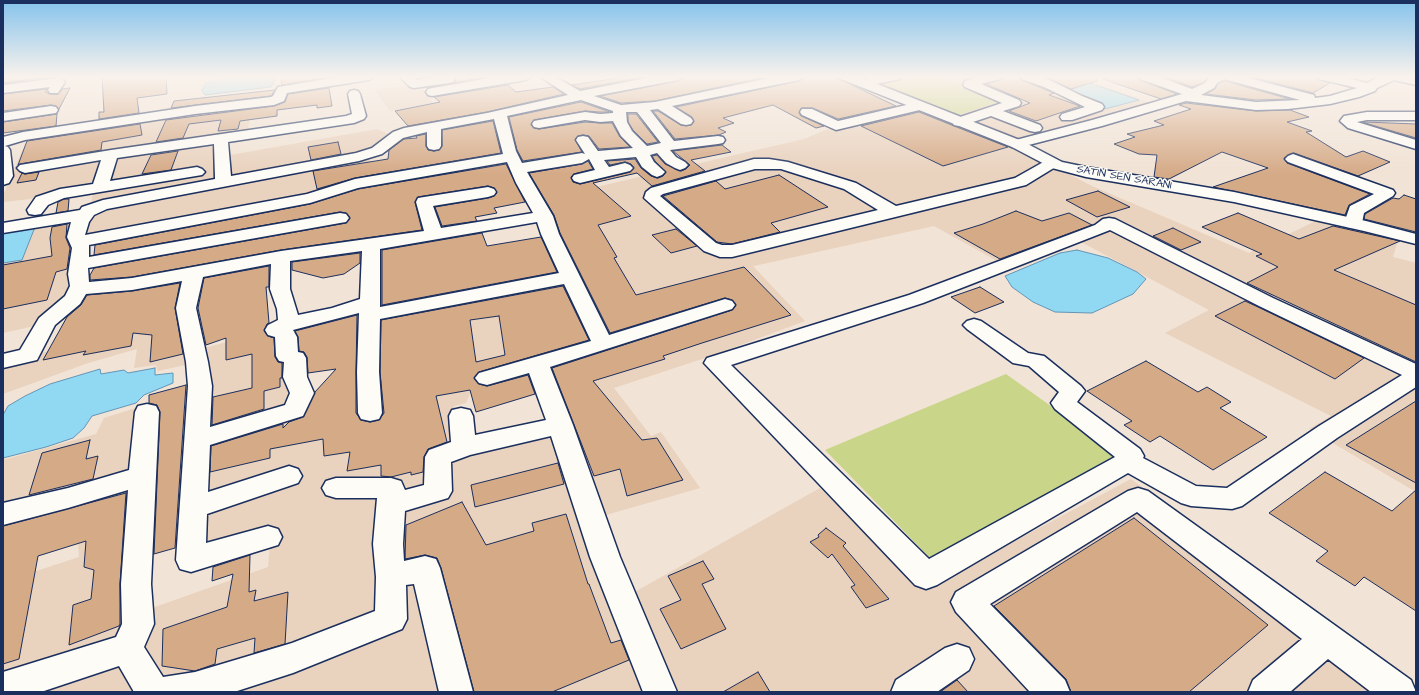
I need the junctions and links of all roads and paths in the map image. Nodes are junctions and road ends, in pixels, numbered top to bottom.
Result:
1 (209, 108) edge
2 (357, 108) edge
3 (521, 108) edge
4 (609, 108) edge
5 (639, 108) edge
6 (641, 108) edge
7 (666, 108) edge
8 (909, 108) edge
9 (925, 108) edge
10 (1000, 108) edge
11 (1093, 108) edge
12 (1146, 108) edge
13 (51, 110) dead end
14 (807, 112) dead end
15 (991, 112) junction
16 (619, 113) junction
17 (500, 114) junction
18 (1416, 116) edge
19 (3, 117) edge
20 (686, 121) dead end
21 (959, 122) junction
22 (539, 124) dead end
23 (434, 127) junction
24 (1035, 128) junction
25 (574, 130) junction
26 (221, 139) junction
27 (718, 140) dead end
28 (3, 142) edge
29 (1010, 142) junction
30 (1416, 145) edge
31 (434, 146) dead end
32 (665, 146) junction
33 (3, 152) edge
34 (641, 152) junction
35 (111, 154) junction
36 (588, 157) junction
37 (1293, 159) dead end
38 (514, 163) junction
39 (1052, 163) junction
40 (680, 165) dead end
41 (26, 168) dead end
42 (625, 168) dead end
43 (657, 172) dead end
44 (605, 173) junction
45 (222, 175) junction
46 (580, 178) dead end
47 (3, 180) edge
48 (100, 188) junction
49 (488, 192) dead end
50 (290, 202) junction
51 (35, 210) dead end
52 (893, 212) junction
53 (86, 214) junction
54 (544, 216) junction
55 (1353, 223) junction
56 (290, 225) junction
57 (3, 228) edge
58 (434, 235) junction
59 (1416, 239) edge
60 (78, 242) junction
61 (371, 244) junction
62 (346, 248) junction
63 (281, 257) junction
64 (79, 264) junction
65 (194, 272) junction
66 (570, 277) junction
67 (78, 289) junction
68 (725, 305) dead end
69 (369, 309) junction
70 (289, 323) junction
71 (974, 325) dead end
72 (603, 344) junction
73 (3, 360) edge
74 (537, 364) junction
75 (1416, 373) edge
76 (1416, 377) edge
77 (487, 378) dead end
78 (147, 412) dead end
79 (370, 413) dead end
80 (461, 416) dead end
81 (560, 425) junction
82 (197, 440) junction
83 (464, 447) junction
84 (1128, 461) junction
85 (142, 476) junction
86 (289, 476) dead end
87 (336, 488) dead end
88 (392, 505) junction
89 (193, 508) junction
90 (3, 514) edge
91 (268, 537) dead end
92 (391, 577) junction
93 (1327, 640) junction
94 (127, 649) junction
95 (957, 658) dead end
96 (53, 682) edge
97 (3, 688) edge
98 (153, 692) edge
99 (167, 692) edge
100 (456, 692) edge
101 (660, 692) edge
102 (908, 692) edge
103 (1053, 692) edge
104 (1266, 692) edge
105 (1399, 692) edge

1 - 28 street
2 - 26 street
3 - 17 street
4 - 16 street
5 - 16 street
6 - 32 street
7 - 20 street
8 - 14 street
9 - 21 street, SATIN SEN SARANI
10 - 15 street
11 - 24 street
12 - 29 street
13 - 19 street
15 - 21 street
15 - 24 street
16 - 25 street
16 - 34 street
17 - 23 street
17 - 38 street
18 - 30 street
21 - 29 street, SATIN SEN SARANI
22 - 25 street
23 - 31 street
23 - 45 street
24 - 29 street
25 - 36 street
26 - 35 street
26 - 45 street
27 - 32 street
29 - 39 street, SATIN SEN SARANI
32 - 34 street
32 - 40 street
33 - 47 street
34 - 36 street
34 - 43 street
35 - 41 street
35 - 48 street
36 - 38 street
36 - 44 street
37 - 55 street
38 - 50 street
38 - 54 street
39 - 52 street
39 - 55 street, SATIN SEN SARANI
42 - 44 street
44 - 46 street
45 - 48 street
45 - 53 street
48 - 51 street
49 - 58 street
50 - 56 street
50 - 60 street
52 - 52 street
53 - 57 street
53 - 60 street
54 - 58 street
54 - 66 street
55 - 59 street, SATIN SEN SARANI
56 - 62 street
56 - 64 street
58 - 61 street
60 - 64 street
61 - 62 street
61 - 69 street
62 - 63 street
63 - 65 street
63 - 70 street
64 - 67 street
65 - 67 street
65 - 82 street
66 - 69 street
66 - 72 street
67 - 73 street
68 - 72 street
69 - 70 street
69 - 79 street
70 - 82 street
71 - 84 street
72 - 74 street
74 - 77 street
74 - 81 street
75 - 84 street
76 - 84 street
78 - 85 street
80 - 83 street
81 - 83 street
81 - 101 street
82 - 89 street
83 - 88 street
85 - 90 street
85 - 94 street
86 - 89 street
87 - 88 street
88 - 92 street
89 - 91 street
92 - 99 street
92 - 100 street
93 - 103 street
93 - 104 street
93 - 105 street
94 - 96 street
94 - 98 street
95 - 102 street
96 - 97 street

